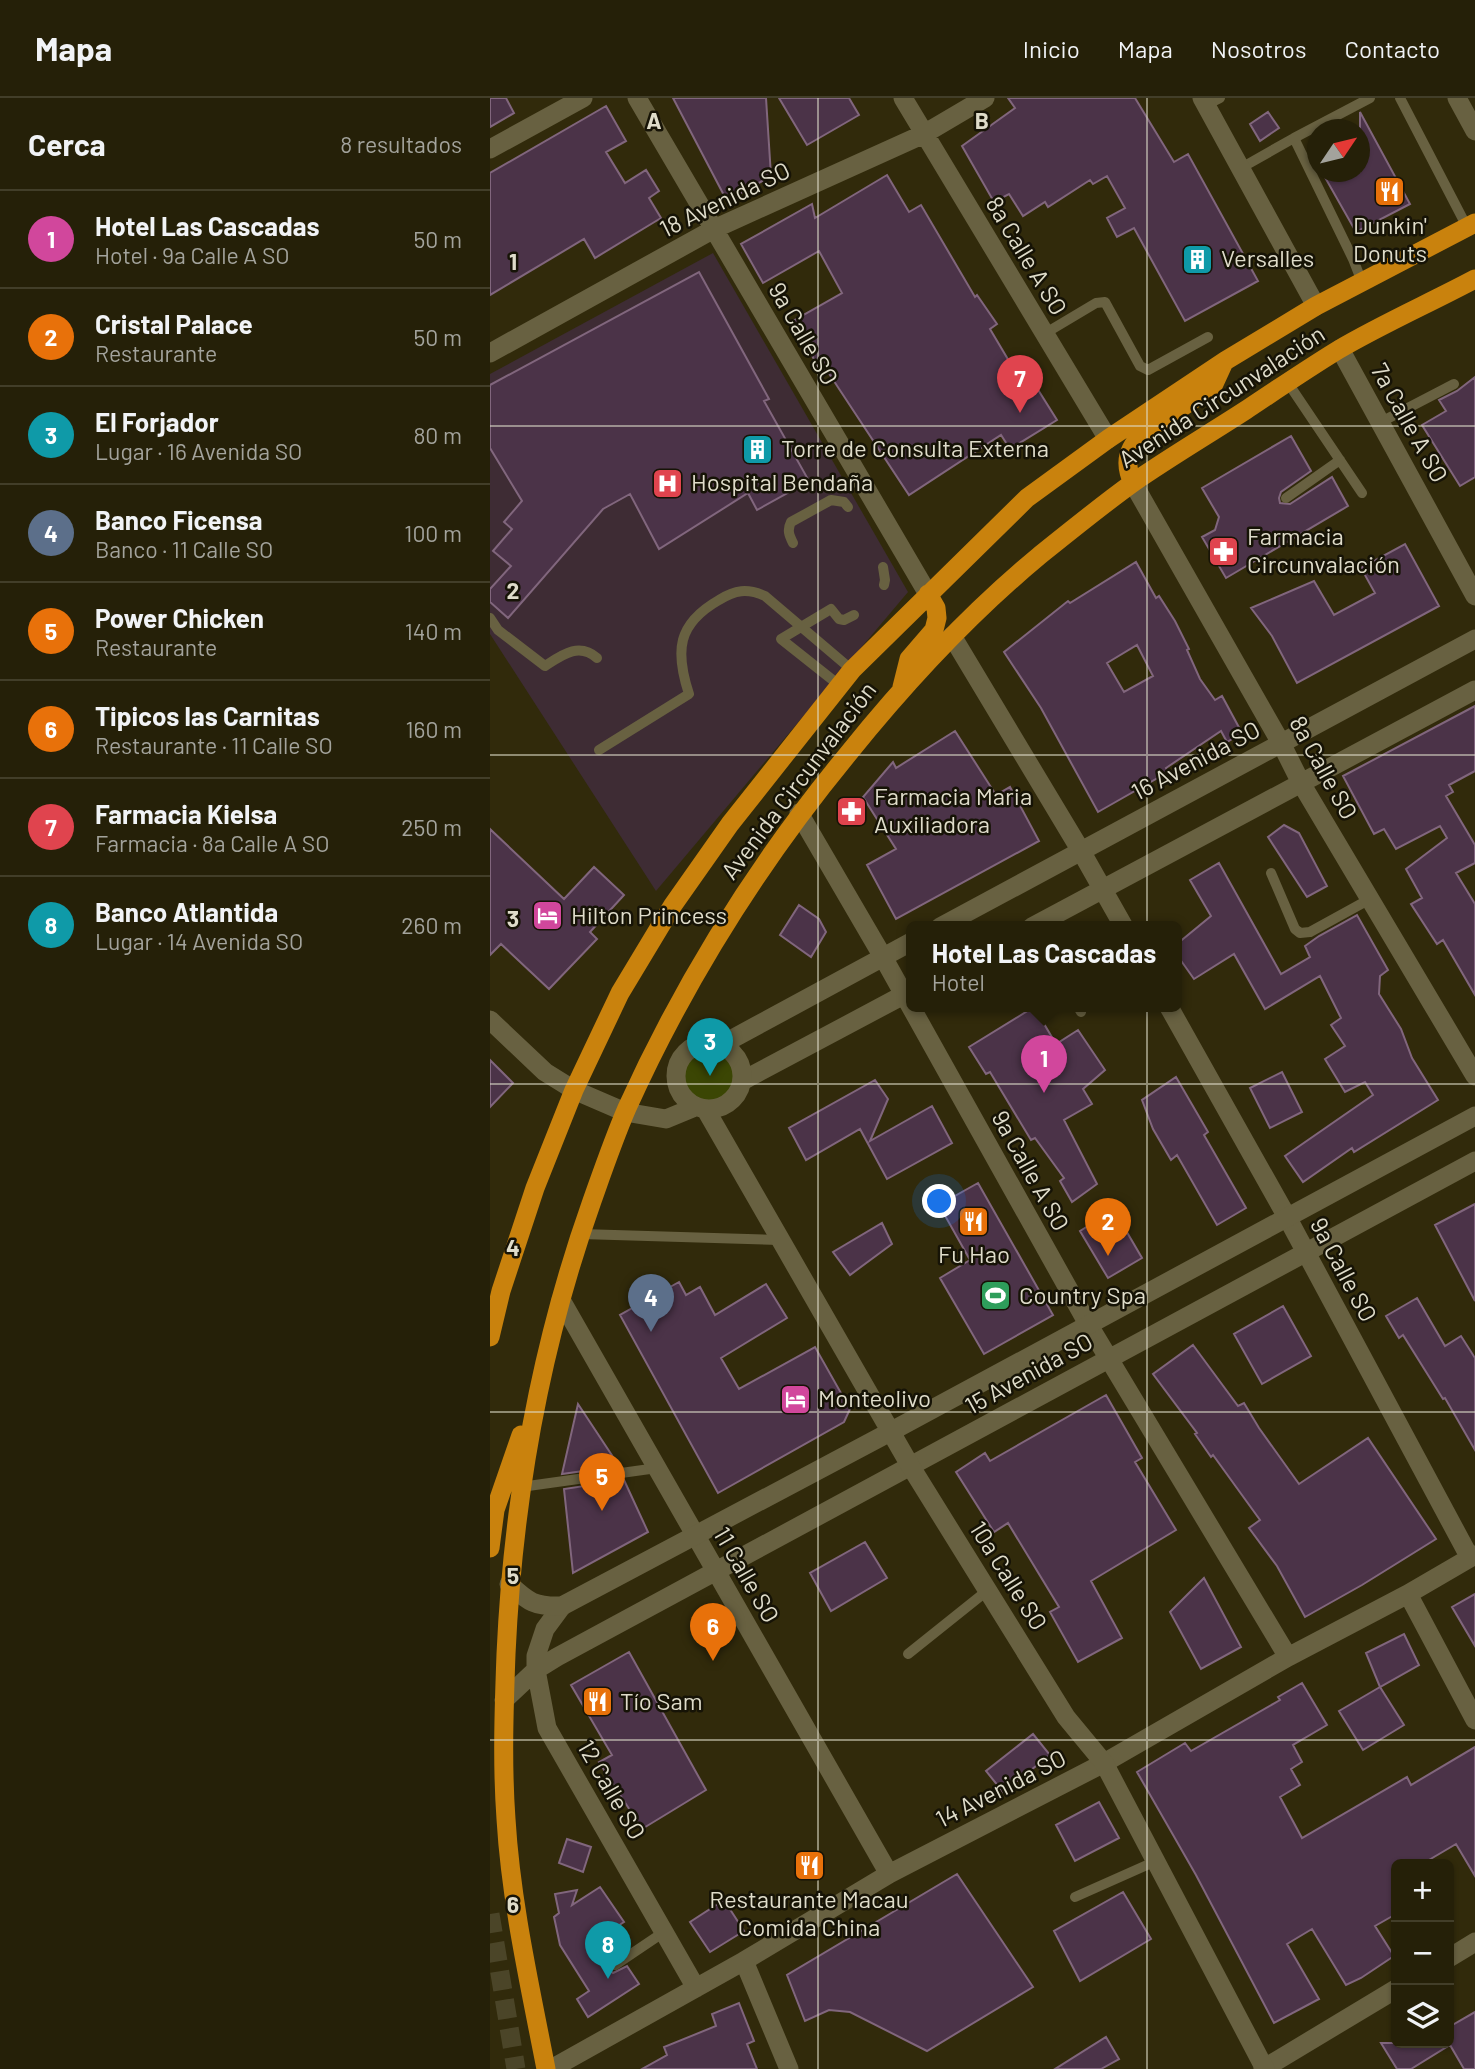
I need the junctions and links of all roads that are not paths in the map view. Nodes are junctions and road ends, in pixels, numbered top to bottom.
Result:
1 (583, 98) edge
2 (637, 98) edge
3 (903, 98) edge
4 (985, 98) edge
5 (1370, 98) edge
6 (1400, 98) edge
7 (1457, 98) edge
8 (1209, 100) edge
9 (1475, 131) edge
10 (924, 134) junction
11 (1294, 138) junction
12 (490, 149) edge
13 (1241, 168) junction
14 (1471, 225) edge
15 (713, 229) junction
16 (1475, 279) edge
17 (1362, 282) junction
18 (1316, 306) junction
19 (1044, 334) junction
20 (1208, 337) dead end
21 (1340, 349) junction
22 (490, 353) edge
23 (1225, 361) junction
24 (1288, 383) junction
25 (1454, 384) dead end
26 (1381, 422) junction
27 (1108, 439) junction
28 (1340, 460) junction
29 (1133, 483) junction
30 (1362, 494) dead end
31 (1286, 498) dead end
32 (848, 507) dead end
33 (793, 543) dead end
34 (883, 567) dead end
35 (884, 585) dead end
36 (928, 594) junction
37 (1475, 596) edge
38 (854, 615) dead end
39 (490, 618) edge
40 (800, 628) junction
41 (952, 636) junction
42 (1475, 639) edge
43 (597, 658) dead end
44 (845, 678) junction
45 (901, 688) junction
46 (1475, 690) edge
47 (1281, 743) junction
48 (599, 750) dead end
49 (1301, 783) junction
50 (799, 813) junction
51 (1081, 851) junction
52 (1271, 873) dead end
53 (1103, 889) junction
54 (1370, 899) junction
55 (951, 921) edge
56 (1042, 921) edge
57 (1121, 921) edge
58 (906, 945) edge
59 (883, 957) junction
60 (906, 992) edge
61 (906, 994) edge
62 (917, 1012) edge
63 (1173, 1012) edge
64 (490, 1020) edge
65 (658, 1045) junction
66 (721, 1045) junction
67 (680, 1058) junction
68 (1475, 1076) edge
69 (742, 1082) junction
70 (574, 1090) junction
71 (700, 1108) junction
72 (625, 1112) junction
73 (1475, 1116) edge
74 (1475, 1161) edge
75 (1287, 1217) junction
76 (580, 1234) junction
77 (780, 1240) junction
78 (1306, 1251) junction
79 (561, 1300) junction
80 (1088, 1324) junction
81 (490, 1337) edge
82 (1108, 1358) junction
83 (536, 1399) junction
84 (890, 1432) junction
85 (911, 1467) junction
86 (657, 1468) junction
87 (521, 1487) junction
88 (696, 1536) junction
89 (490, 1548) edge
90 (1473, 1556) edge
91 (716, 1571) junction
92 (509, 1584) junction
93 (988, 1590) junction
94 (1408, 1594) junction
95 (562, 1606) junction
96 (908, 1654) dead end
97 (1288, 1657) junction
98 (536, 1670) junction
99 (504, 1700) junction
100 (1475, 1720) edge
101 (1104, 1763) junction
102 (1156, 1861) junction
103 (889, 1874) junction
104 (1075, 1897) dead end
105 (664, 1932) junction
106 (1475, 1942) edge
107 (1454, 1955) edge
108 (744, 1961) junction
109 (615, 1965) dead end
110 (696, 1988) junction
111 (1391, 1992) edge
112 (549, 2069) edge
113 (789, 2069) edge
114 (1264, 2069) edge

1 - 12 street
2 - 15 street, 9a Calle SO
3 - 10 street, 8a Calle A SO
4 - 10 street, 18 Avenida SO
5 - 11 lane
6 - 14 lane
7 - 9 street
8 - 13 street
10 - 15 street, 18 Avenida SO
10 - 19 street, 8a Calle A SO
11 - 13 lane
11 - 17 lane
13 - 18 street
14 - 17 highway, Avenida Circunvalación
15 - 22 street, 18 Avenida SO
15 - 36 street, 9a Calle SO
16 - 21 highway, Avenida Circunvalación
17 - 18 highway, Avenida Circunvalación
18 - 23 highway, Avenida Circunvalación
19 - 20 lane
19 - 27 street, 8a Calle A SO
21 - 24 highway, Avenida Circunvalación
21 - 26 street, 7a Calle A SO
23 - 27 highway, Avenida Circunvalación
23 - 29 highway
24 - 28 lane
24 - 29 highway, Avenida Circunvalación
25 - 26 lane
26 - 37 street, 7a Calle A SO
27 - 36 highway, Avenida Circunvalación
28 - 30 lane
28 - 31 lane
29 - 41 highway, Avenida Circunvalación
29 - 47 street, 8a Calle SO
32 - 33 lane
34 - 35 lane
36 - 44 highway, Avenida Circunvalación
36 - 45 highway
38 - 40 lane
39 - 43 lane
40 - 44 lane
40 - 44 lane
40 - 48 lane
41 - 45 highway, Avenida Circunvalación
41 - 51 street
42 - 47 street, 16 Avenida SO
44 - 70 highway, Avenida Circunvalación
45 - 50 highway, Avenida Circunvalación
46 - 49 street
47 - 49 street, 8a Calle SO
47 - 51 street, 16 Avenida SO
49 - 53 street
49 - 54 street, 8a Calle SO
50 - 59 street, 9a Calle A SO
50 - 65 highway, Avenida Circunvalación
51 - 53 street
51 - 55 street, 16 Avenida SO
52 - 54 lane
53 - 56 street
53 - 57 street
54 - 68 street, 8a Calle SO
58 - 59 street
59 - 60 street, 9a Calle A SO
59 - 66 street
61 - 69 street
62 - 80 street, 9a Calle A SO
63 - 75 street, 9a Calle SO
64 - 70 street
65 - 67 street
65 - 72 highway, Avenida Circunvalación
66 - 67 street
66 - 69 street
67 - 71 street
69 - 71 street
70 - 72 street
70 - 81 highway, Avenida Circunvalación
71 - 72 street
71 - 77 street, 10a Calle SO
72 - 76 highway, Avenida Circunvalación
73 - 75 street, 15 Avenida SO
74 - 78 street, 15 Avenida SO
75 - 78 street, 9a Calle SO
75 - 80 street, 15 Avenida SO
76 - 77 lane
76 - 79 highway, Avenida Circunvalación
77 - 84 street, 10a Calle SO
78 - 82 street, 15 Avenida SO
78 - 90 street, 9a Calle SO
79 - 83 highway, Avenida Circunvalación
79 - 86 street, 11 Calle SO
80 - 82 street, 9a Calle A SO
80 - 84 street, 15 Avenida SO
82 - 85 street, 15 Avenida SO
82 - 97 street, 9a Calle A SO
83 - 87 highway, Avenida Circunvalación
83 - 89 highway
84 - 85 street, 10a Calle SO
84 - 88 street, 15 Avenida SO
85 - 91 street, 15 Avenida SO
85 - 93 street, 10a Calle SO
86 - 87 lane
86 - 88 street, 11 Calle SO
87 - 92 highway, Avenida Circunvalación
88 - 91 street, 11 Calle SO
88 - 95 street, 15 Avenida SO
90 - 94 street, 14 Avenida SO
91 - 98 street, 15 Avenida SO
91 - 103 street, 11 Calle SO
92 - 95 street
92 - 99 highway, Avenida Circunvalación
93 - 96 lane
93 - 101 street, 10a Calle SO
94 - 97 street, 14 Avenida SO
94 - 100 street
95 - 98 street, 12 Calle SO
97 - 101 street, 14 Avenida SO
98 - 99 street, 15 Avenida SO
98 - 105 street, 12 Calle SO
99 - 112 highway, Avenida Circunvalación
101 - 102 street, 10a Calle SO
101 - 103 street, 14 Avenida SO
102 - 104 lane
102 - 114 street, 10a Calle SO
103 - 108 street, 14 Avenida SO
105 - 109 lane
105 - 110 street, 12 Calle SO
106 - 107 street
108 - 110 street, 14 Avenida SO
108 - 113 street
110 - 112 street, 14 Avenida SO
111 - 114 street

